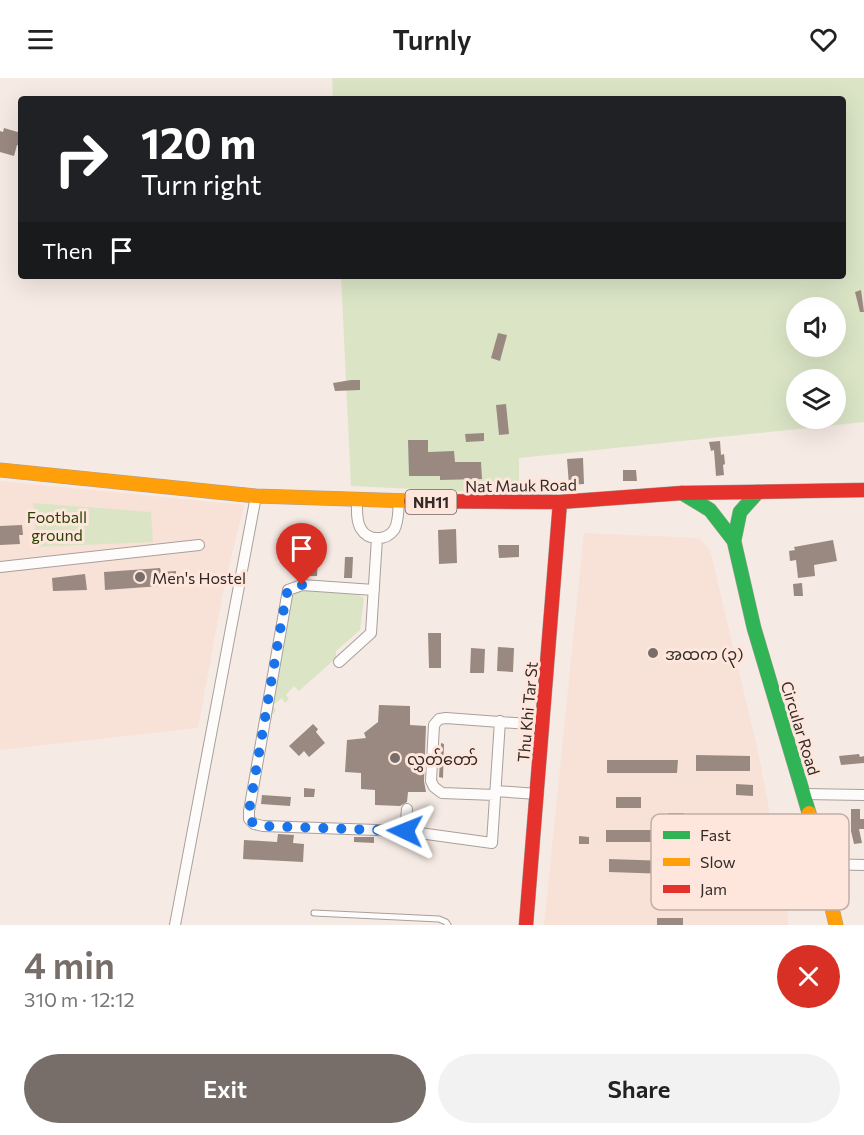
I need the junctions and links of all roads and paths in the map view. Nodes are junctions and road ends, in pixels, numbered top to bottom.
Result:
1 (0, 470) edge
2 (864, 490) edge
3 (758, 492) junction
4 (682, 494) junction
5 (256, 495) junction
6 (357, 500) junction
7 (399, 501) junction
8 (560, 502) junction
9 (377, 538) junction
10 (734, 542) junction
11 (199, 545) dead end
12 (0, 567) edge
13 (374, 590) junction
14 (339, 663) dead end
15 (500, 721) junction
16 (542, 725) junction
17 (495, 793) junction
18 (537, 794) junction
19 (804, 794) junction
20 (864, 795) edge
21 (407, 809) dead end
22 (809, 814) edge
23 (405, 831) junction
24 (849, 865) edge
25 (864, 865) edge
26 (833, 910) edge
27 (314, 913) dead end
28 (176, 925) edge
29 (448, 925) edge
30 (526, 925) edge
31 (836, 925) edge

1 - 5 main road, Nat Mauk Road / NH11
2 - 3 main road, Nat Mauk Road / NH11
3 - 4 main road, Nat Mauk Road / NH11
3 - 10 main road
4 - 8 main road, Nat Mauk Road / NH11
4 - 10 main road
5 - 6 main road, Nat Mauk Road / NH11
5 - 28 street
6 - 7 main road, Nat Mauk Road / NH11
6 - 9 street
7 - 8 main road, Nat Mauk Road / NH11
7 - 9 street
8 - 16 main road, Thu Khi Tar St
9 - 13 street
10 - 19 main road, Circular Road
11 - 12 street
13 - 14 street
13 - 23 street
15 - 16 street
15 - 17 street
15 - 17 street
16 - 18 main road, Thu Khi Tar St
17 - 18 street
17 - 23 street
18 - 30 main road, Thu Khi Tar St
19 - 20 street
19 - 22 main road, Circular Road
21 - 23 street
24 - 25 street
26 - 31 main road, Circular Road
27 - 29 lane

